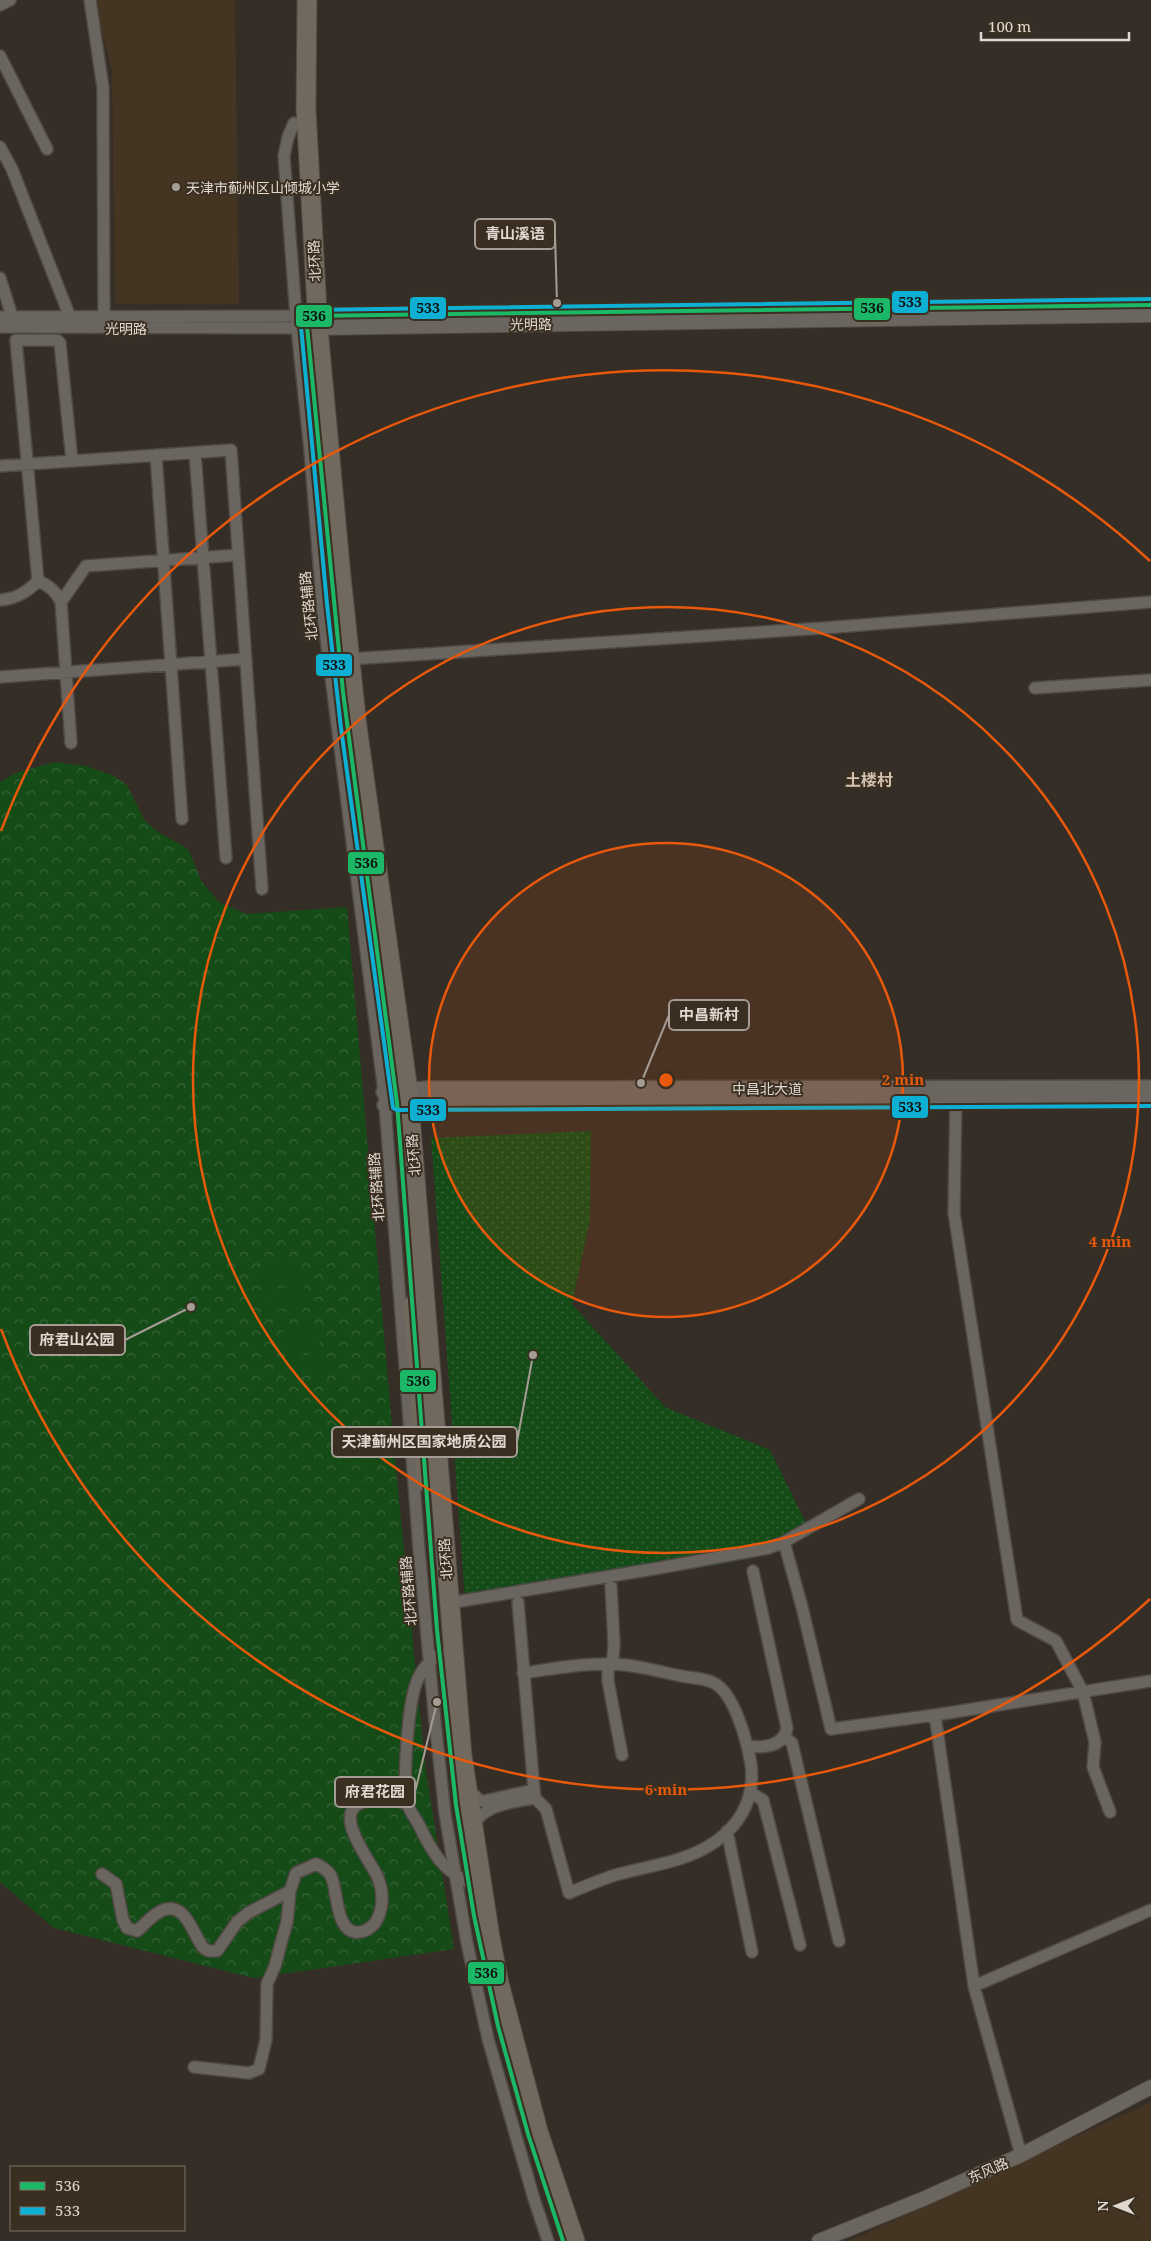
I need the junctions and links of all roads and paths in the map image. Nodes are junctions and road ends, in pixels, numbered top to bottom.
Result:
1 (10, 0) edge
2 (90, 0) edge
3 (295, 0) edge
4 (307, 0) edge
5 (0, 5) edge
6 (0, 56) edge
7 (0, 147) edge
8 (47, 149) dead end
9 (0, 278) edge
10 (1151, 305) edge
11 (1151, 315) edge
12 (6, 316) edge
13 (70, 317) junction
14 (104, 317) junction
15 (307, 322) junction
16 (0, 327) edge
17 (195, 453) junction
18 (156, 455) junction
19 (72, 461) junction
20 (26, 464) junction
21 (0, 466) edge
22 (238, 555) junction
23 (203, 557) junction
24 (164, 560) junction
25 (38, 581) junction
26 (0, 600) edge
27 (61, 602) junction
28 (1151, 602) edge
29 (246, 659) junction
30 (350, 659) junction
31 (211, 661) junction
32 (171, 664) junction
33 (66, 672) junction
34 (0, 677) edge
35 (1151, 680) edge
36 (1035, 688) dead end
37 (71, 743) dead end
38 (182, 819) dead end
39 (226, 858) dead end
40 (262, 889) dead end
41 (1151, 1088) edge
42 (956, 1094) junction
43 (396, 1098) junction
44 (1151, 1100) edge
45 (859, 1499) dead end
46 (784, 1542) junction
47 (753, 1571) dead end
48 (611, 1586) dead end
49 (455, 1602) dead end
50 (518, 1602) dead end
51 (435, 1657) junction
52 (611, 1664) junction
53 (523, 1673) junction
54 (1151, 1681) edge
55 (1083, 1692) junction
56 (934, 1715) junction
57 (785, 1737) junction
58 (748, 1746) junction
59 (622, 1755) dead end
60 (467, 1787) junction
61 (406, 1790) junction
62 (751, 1793) junction
63 (534, 1794) junction
64 (394, 1799) junction
65 (408, 1806) junction
66 (1110, 1812) dead end
67 (473, 1828) junction
68 (728, 1831) junction
69 (102, 1874) dead end
70 (461, 1878) junction
71 (290, 1890) junction
72 (1151, 1910) edge
73 (839, 1941) dead end
74 (800, 1945) dead end
75 (752, 1952) dead end
76 (974, 1986) junction
77 (194, 2067) dead end
78 (1151, 2087) edge
79 (1021, 2155) junction
80 (548, 2241) edge
81 (563, 2241) edge
82 (574, 2241) edge
83 (819, 2241) edge

1 - 5 street
2 - 14 street
3 - 15 highway, 北环路
4 - 15 highway, 北环路
6 - 8 street
7 - 13 street
9 - 12 street
10 - 15 street, 光明路
11 - 15 street, 光明路
12 - 13 street, 光明路
13 - 14 street, 光明路
14 - 15 street, 光明路
15 - 16 street, 光明路
15 - 30 highway, 北环路
15 - 43 highway, 北环路
17 - 18 street
17 - 22 street
17 - 23 street
18 - 19 street
18 - 24 street
19 - 20 street
19 - 20 street
20 - 21 street
20 - 25 street
22 - 23 street
22 - 29 street
23 - 24 street
23 - 31 street
24 - 27 street
24 - 32 street
25 - 26 street
25 - 27 street
27 - 33 street
28 - 30 street
29 - 31 street
29 - 40 street
30 - 43 highway, 北环路
31 - 32 street
31 - 39 street
32 - 33 street
32 - 38 street
33 - 34 street
33 - 37 street
35 - 36 street
41 - 42 main road, 中昌北大道
42 - 43 main road, 中昌北大道
42 - 44 main road, 中昌北大道
42 - 55 street
43 - 51 highway, 北环路
43 - 60 highway, 北环路
45 - 46 street
46 - 49 street
46 - 56 street
47 - 57 street
48 - 52 street
50 - 53 street
51 - 61 street
51 - 70 highway, 北环路
52 - 53 street
52 - 58 street
52 - 59 street
53 - 63 street
54 - 55 street
55 - 56 street
55 - 66 street
56 - 76 street
57 - 58 street
57 - 73 street
58 - 62 street
60 - 63 street
60 - 67 highway, 北环路
61 - 64 street
61 - 65 street
62 - 68 street
62 - 74 street
63 - 67 street
63 - 68 street
64 - 65 street
64 - 71 street
65 - 70 street
67 - 82 highway, 北环路
68 - 75 street
69 - 71 street
70 - 80 street
70 - 81 highway, 北环路
71 - 77 street
72 - 76 street
76 - 79 street
78 - 79 street, 东风路
79 - 83 street, 东风路

